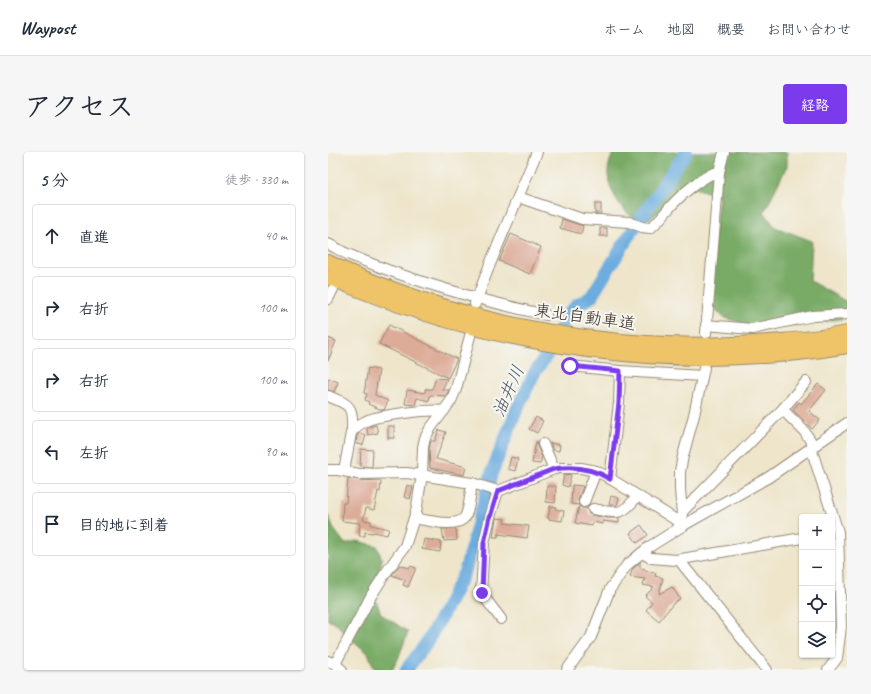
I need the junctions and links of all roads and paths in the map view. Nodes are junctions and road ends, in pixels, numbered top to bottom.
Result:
1 (537, 152) edge
2 (724, 152) edge
3 (719, 172) junction
4 (518, 197) junction
5 (328, 244) edge
6 (328, 262) edge
7 (330, 283) edge
8 (328, 299) edge
9 (476, 301) junction
10 (847, 314) edge
11 (546, 315) dead end
12 (847, 333) edge
13 (470, 336) dead end
14 (539, 336) junction
15 (847, 346) edge
16 (570, 366) dead end
17 (620, 371) junction
18 (806, 382) dead end
19 (328, 396) edge
20 (444, 411) junction
21 (780, 412) junction
22 (847, 423) edge
23 (352, 430) junction
24 (543, 444) dead end
25 (813, 447) junction
26 (554, 469) junction
27 (328, 470) edge
28 (596, 471) junction
29 (344, 472) junction
30 (422, 475) junction
31 (610, 479) junction
32 (474, 484) junction
33 (495, 490) junction
34 (637, 496) junction
35 (584, 502) dead end
36 (593, 509) dead end
37 (682, 512) junction
38 (414, 518) junction
39 (684, 525) junction
40 (839, 532) edge
41 (799, 539) edge
42 (642, 553) junction
43 (679, 560) junction
44 (500, 619) dead end
45 (335, 665) edge
46 (568, 670) edge
47 (767, 670) edge
48 (828, 670) edge

1 - 4 street
2 - 3 street
3 - 4 street
3 - 10 street
4 - 9 street
5 - 9 street
6 - 14 highway, 東北自動車道
7 - 8 street
7 - 14 highway, 東北自動車道
9 - 11 street
12 - 14 highway, 東北自動車道
13 - 20 street
14 - 15 highway, 東北自動車道
16 - 17 street
17 - 31 street
17 - 37 street
18 - 21 street
19 - 23 street
20 - 23 street
20 - 30 street
21 - 25 street
21 - 37 street
22 - 25 street
23 - 29 street
24 - 26 street
25 - 39 street
25 - 40 street
26 - 28 street
26 - 33 street
27 - 29 street
28 - 31 street
28 - 35 street
29 - 30 street
30 - 32 street
30 - 38 street
31 - 34 street
32 - 33 street
32 - 38 street
33 - 44 street
34 - 36 street
34 - 39 street
37 - 39 street
38 - 45 street
39 - 42 street
40 - 48 street
41 - 43 street
42 - 43 street
42 - 46 street
43 - 47 street

